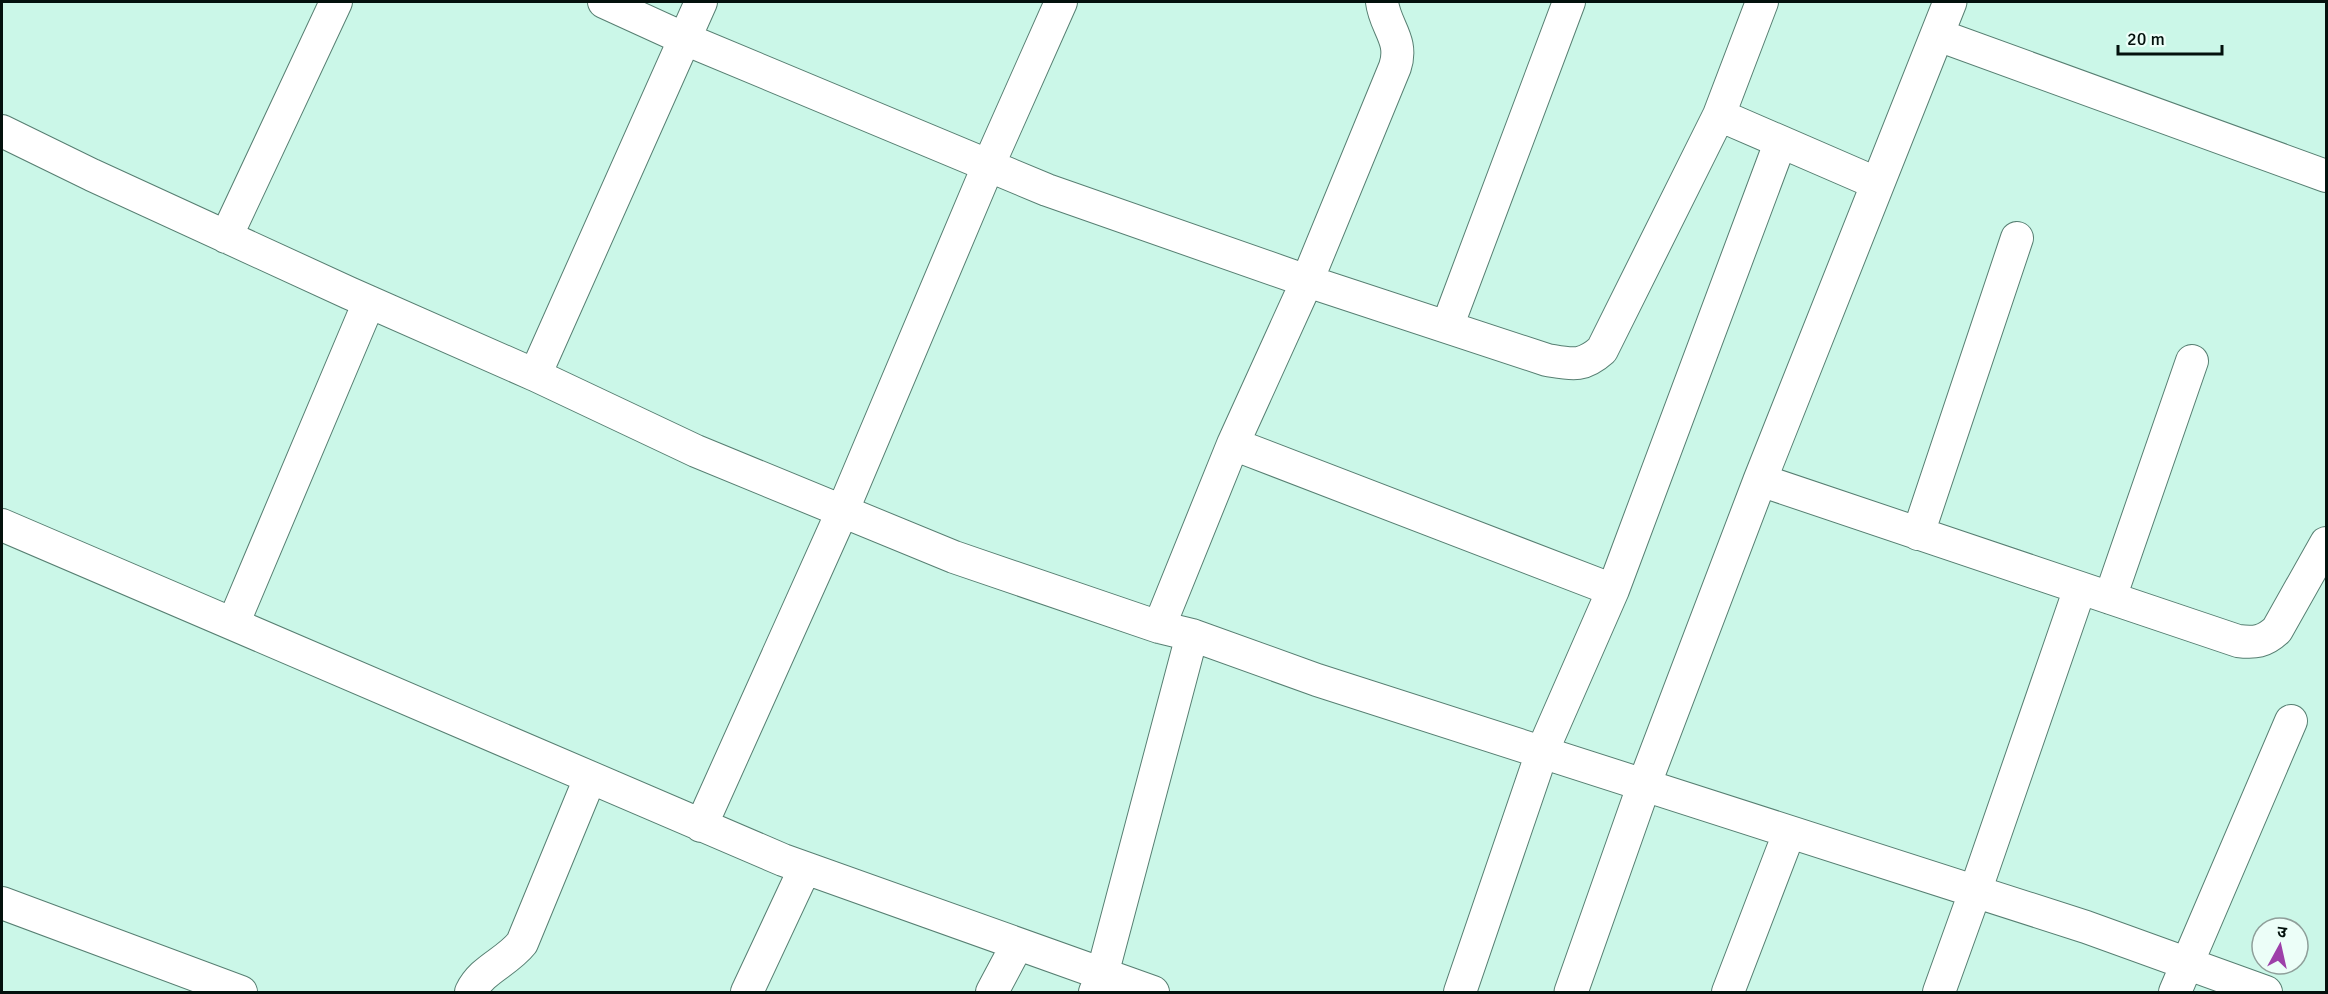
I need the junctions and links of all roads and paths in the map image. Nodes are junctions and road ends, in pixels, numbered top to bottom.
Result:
1 (336, 2) edge
2 (604, 2) edge
3 (701, 2) edge
4 (1061, 2) edge
5 (1382, 2) edge
6 (1569, 2) edge
7 (1762, 2) edge
8 (1950, 2) edge
9 (1938, 35) junction
10 (685, 39) junction
11 (1719, 115) junction
12 (4, 140) edge
13 (1780, 143) junction
14 (989, 164) junction
15 (2326, 176) edge
16 (1876, 183) junction
17 (226, 237) junction
18 (2017, 238) dead end
19 (1307, 281) junction
20 (369, 302) junction
21 (1447, 327) junction
22 (2192, 361) dead end
23 (535, 375) junction
24 (1233, 444) junction
25 (1760, 480) junction
26 (842, 512) junction
27 (2, 527) edge
28 (1918, 534) junction
29 (2326, 543) edge
30 (2080, 588) junction
31 (1613, 590) junction
32 (2110, 598) junction
33 (233, 624) junction
34 (1159, 627) junction
35 (1192, 635) junction
36 (2291, 721) dead end
37 (1542, 752) junction
38 (590, 778) junction
39 (1644, 784) junction
40 (701, 826) junction
41 (1789, 833) junction
42 (805, 868) junction
43 (1976, 892) junction
44 (2, 903) edge
45 (1017, 945) junction
46 (2187, 963) junction
47 (1098, 984) edge
48 (241, 993) edge
49 (471, 993) edge
50 (747, 993) edge
51 (992, 993) edge
52 (1153, 993) edge
53 (1460, 993) edge
54 (1570, 993) edge
55 (1728, 993) edge
56 (1939, 993) edge
57 (2175, 993) edge
58 (2266, 993) edge

1 - 17 street
2 - 10 street
3 - 10 street
4 - 14 street
5 - 19 street
6 - 21 street
7 - 11 street
8 - 9 street
9 - 15 street
9 - 16 street
10 - 14 street
10 - 23 street
11 - 13 street
11 - 21 street
12 - 17 street
13 - 16 street
13 - 31 street
14 - 19 street
14 - 26 street
16 - 25 street
17 - 20 street
18 - 28 street
19 - 21 street
19 - 24 street
20 - 23 street
20 - 33 street
22 - 32 street
23 - 26 street
24 - 31 street
24 - 34 street
25 - 28 street
25 - 39 street
26 - 34 street
26 - 40 street
27 - 33 street
28 - 30 street
29 - 32 street
30 - 32 street
30 - 43 street
31 - 37 street
33 - 38 street
34 - 35 street
35 - 37 street
35 - 47 street
36 - 46 street
37 - 39 street
37 - 53 street
38 - 40 street
38 - 49 street
39 - 41 street
39 - 54 street
40 - 42 street
41 - 43 street
41 - 55 street
42 - 45 street
42 - 50 street
43 - 46 street
43 - 56 street
44 - 48 street
45 - 47 street
45 - 51 street
46 - 57 street
46 - 58 street
47 - 52 street

